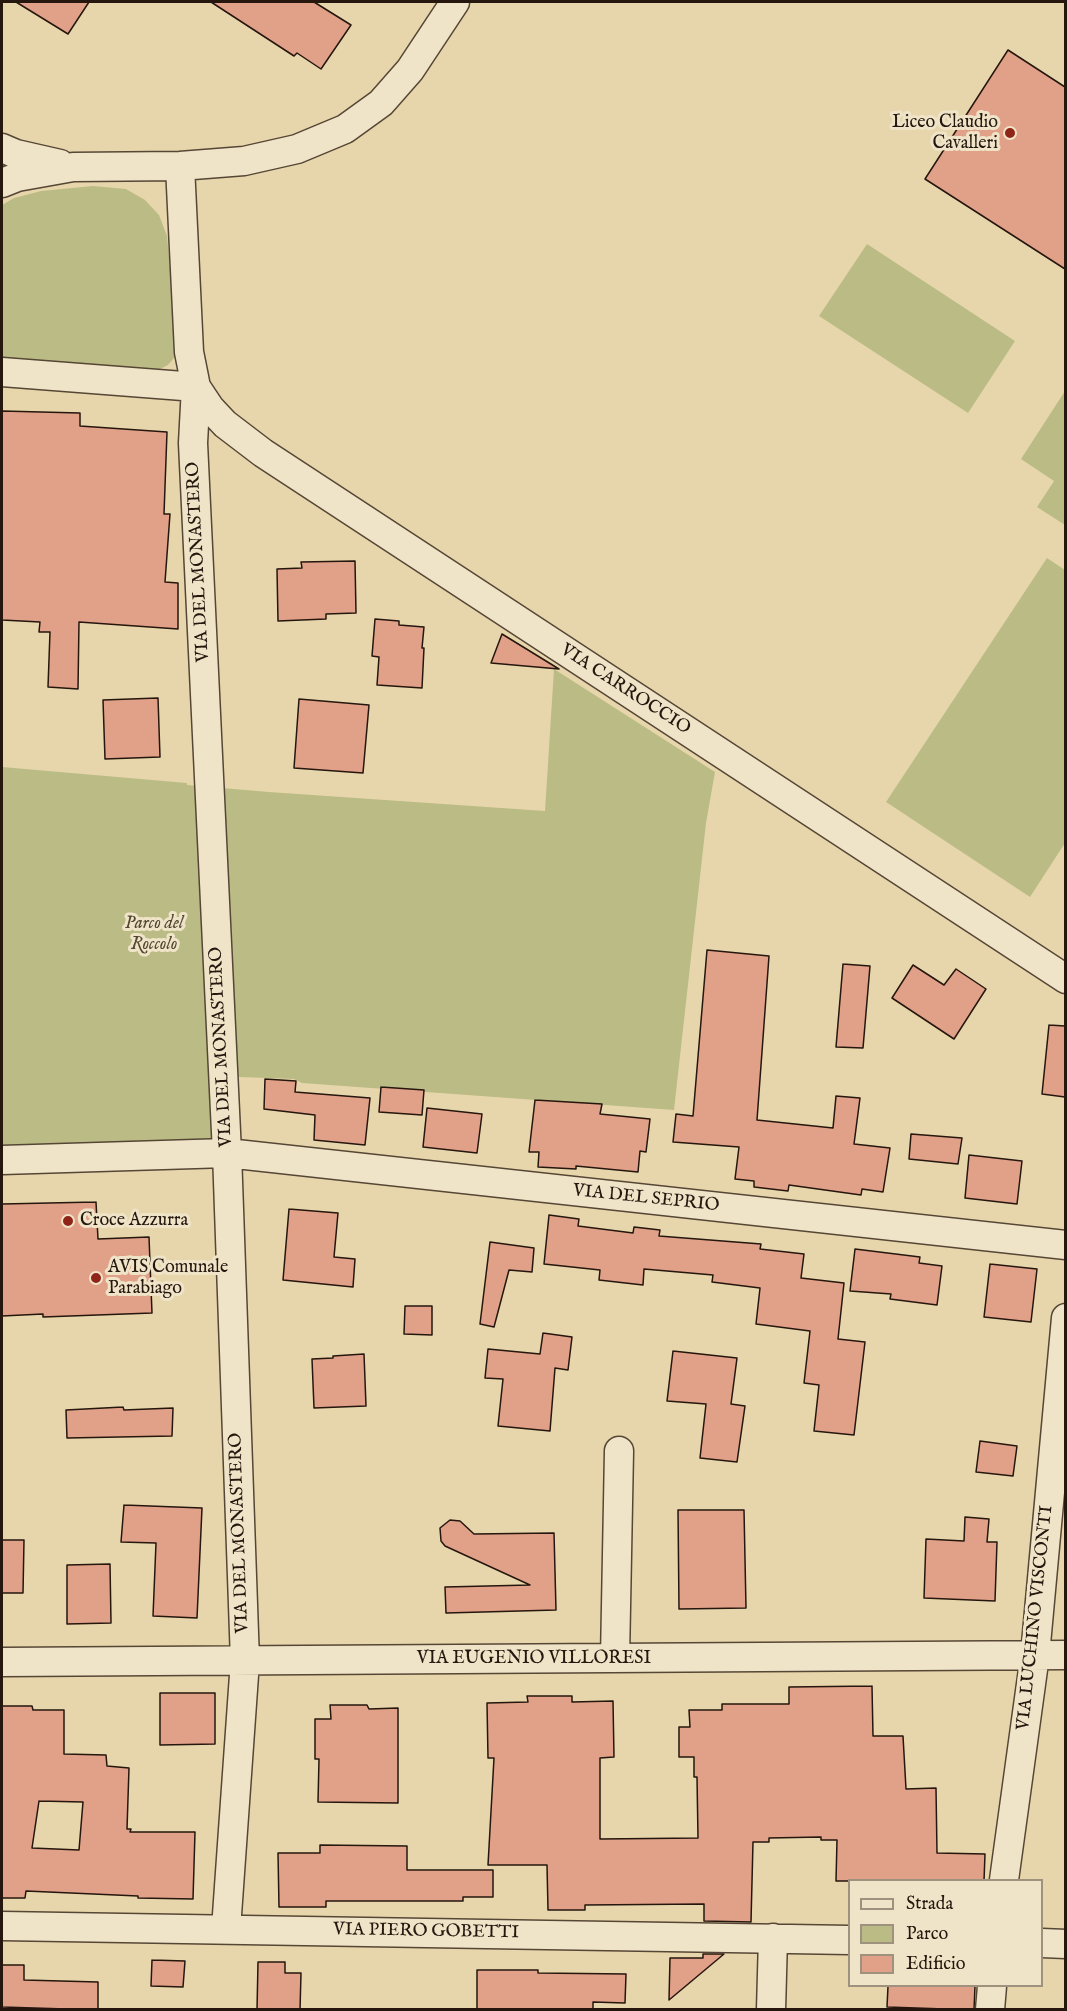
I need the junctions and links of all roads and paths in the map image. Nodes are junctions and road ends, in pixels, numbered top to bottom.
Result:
1 (455, 2) edge
2 (2, 148) edge
3 (180, 166) junction
4 (73, 167) junction
5 (2, 183) edge
6 (2, 372) edge
7 (196, 387) junction
8 (1065, 979) edge
9 (227, 1153) junction
10 (2, 1160) edge
11 (1065, 1245) edge
12 (1065, 1318) edge
13 (619, 1451) dead end
14 (1035, 1655) junction
15 (1065, 1655) edge
16 (615, 1658) junction
17 (245, 1661) junction
18 (2, 1662) edge
19 (1004, 1879) edge
20 (2, 1926) edge
21 (226, 1929) junction
22 (773, 1938) junction
23 (848, 1940) edge
24 (1043, 1943) edge
25 (1065, 1944) edge
26 (992, 1987) edge
27 (771, 2010) edge
28 (990, 2010) edge

1 - 3 street
2 - 4 street
3 - 4 street
3 - 7 street, VIA DEL MONASTERO
4 - 5 street
6 - 7 street
7 - 8 street, VIA CARROCCIO
7 - 9 street, VIA DEL MONASTERO
9 - 10 street, VIA DEL SEPRIO
9 - 11 street, VIA DEL SEPRIO
9 - 17 street, VIA DEL MONASTERO
12 - 14 street, VIA LUCHINO VISCONTI
13 - 16 street
14 - 15 street, VIA EUGENIO VILLORESI
14 - 16 street, VIA EUGENIO VILLORESI
14 - 19 street, VIA LUCHINO VISCONTI
16 - 17 street, VIA EUGENIO VILLORESI
17 - 18 street, VIA EUGENIO VILLORESI
17 - 21 street, VIA DEL MONASTERO
20 - 21 street, VIA PIERO GOBETTI
21 - 22 street, VIA PIERO GOBETTI
22 - 23 street, VIA PIERO GOBETTI
22 - 27 street
24 - 25 street
26 - 28 street

